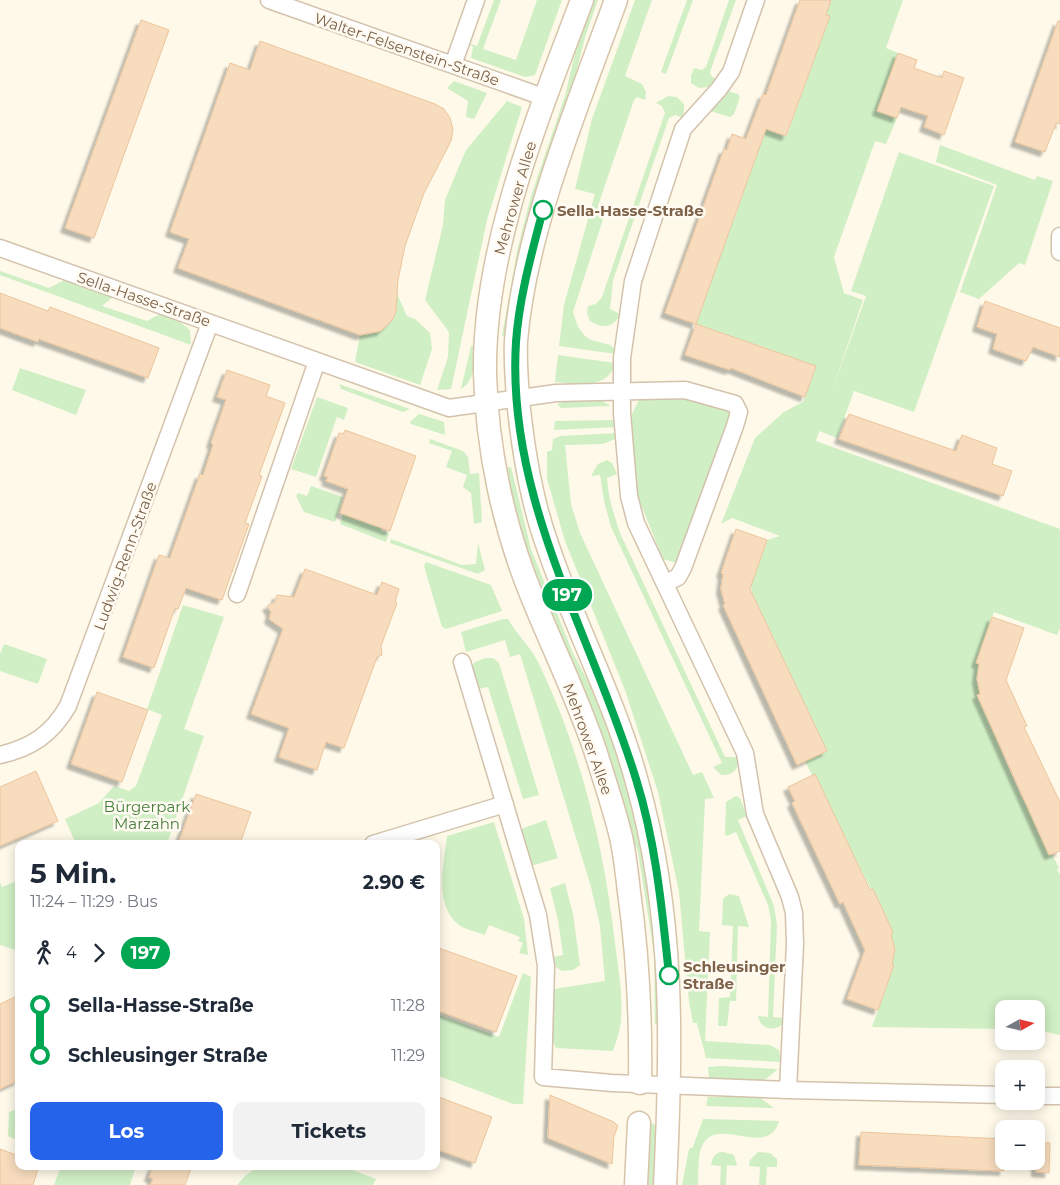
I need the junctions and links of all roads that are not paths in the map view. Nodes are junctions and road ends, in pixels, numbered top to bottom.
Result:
1 (269, 0) edge
2 (476, 0) edge
3 (582, 0) edge
4 (616, 0) edge
5 (756, 0) edge
6 (453, 65) junction
7 (546, 98) junction
8 (1060, 236) edge
9 (0, 248) edge
10 (1060, 252) edge
11 (210, 323) junction
12 (317, 360) junction
13 (621, 393) junction
14 (518, 399) junction
15 (487, 404) junction
16 (666, 583) junction
17 (237, 594) dead end
18 (462, 662) dead end
19 (0, 755) edge
20 (505, 804) junction
21 (386, 840) edge
22 (640, 1083) junction
23 (669, 1084) junction
24 (788, 1090) junction
25 (995, 1095) edge
26 (1045, 1096) edge
27 (1060, 1096) edge
28 (638, 1122) dead end
29 (636, 1185) edge
30 (665, 1185) edge

1 - 6 street, Walter-Felsenstein-Straße
2 - 6 street
3 - 7 main road, Mehrower Allee
4 - 14 main road, Mehrower Allee
5 - 13 street
6 - 7 street, Walter-Felsenstein-Straße
7 - 15 main road, Mehrower Allee
8 - 10 street
9 - 11 street, Sella-Hasse-Straße
11 - 12 street, Sella-Hasse-Straße
11 - 19 street, Ludwig-Renn-Straße
12 - 15 street, Sella-Hasse-Straße
12 - 17 street
13 - 14 street
13 - 16 street
13 - 16 street
14 - 15 street
14 - 23 main road, Mehrower Allee
15 - 22 main road, Mehrower Allee
16 - 24 street
18 - 20 street
20 - 21 street
20 - 22 street
22 - 23 street
23 - 24 street
23 - 30 main road, Mehrower Allee
24 - 25 street
26 - 27 street
28 - 29 main road

